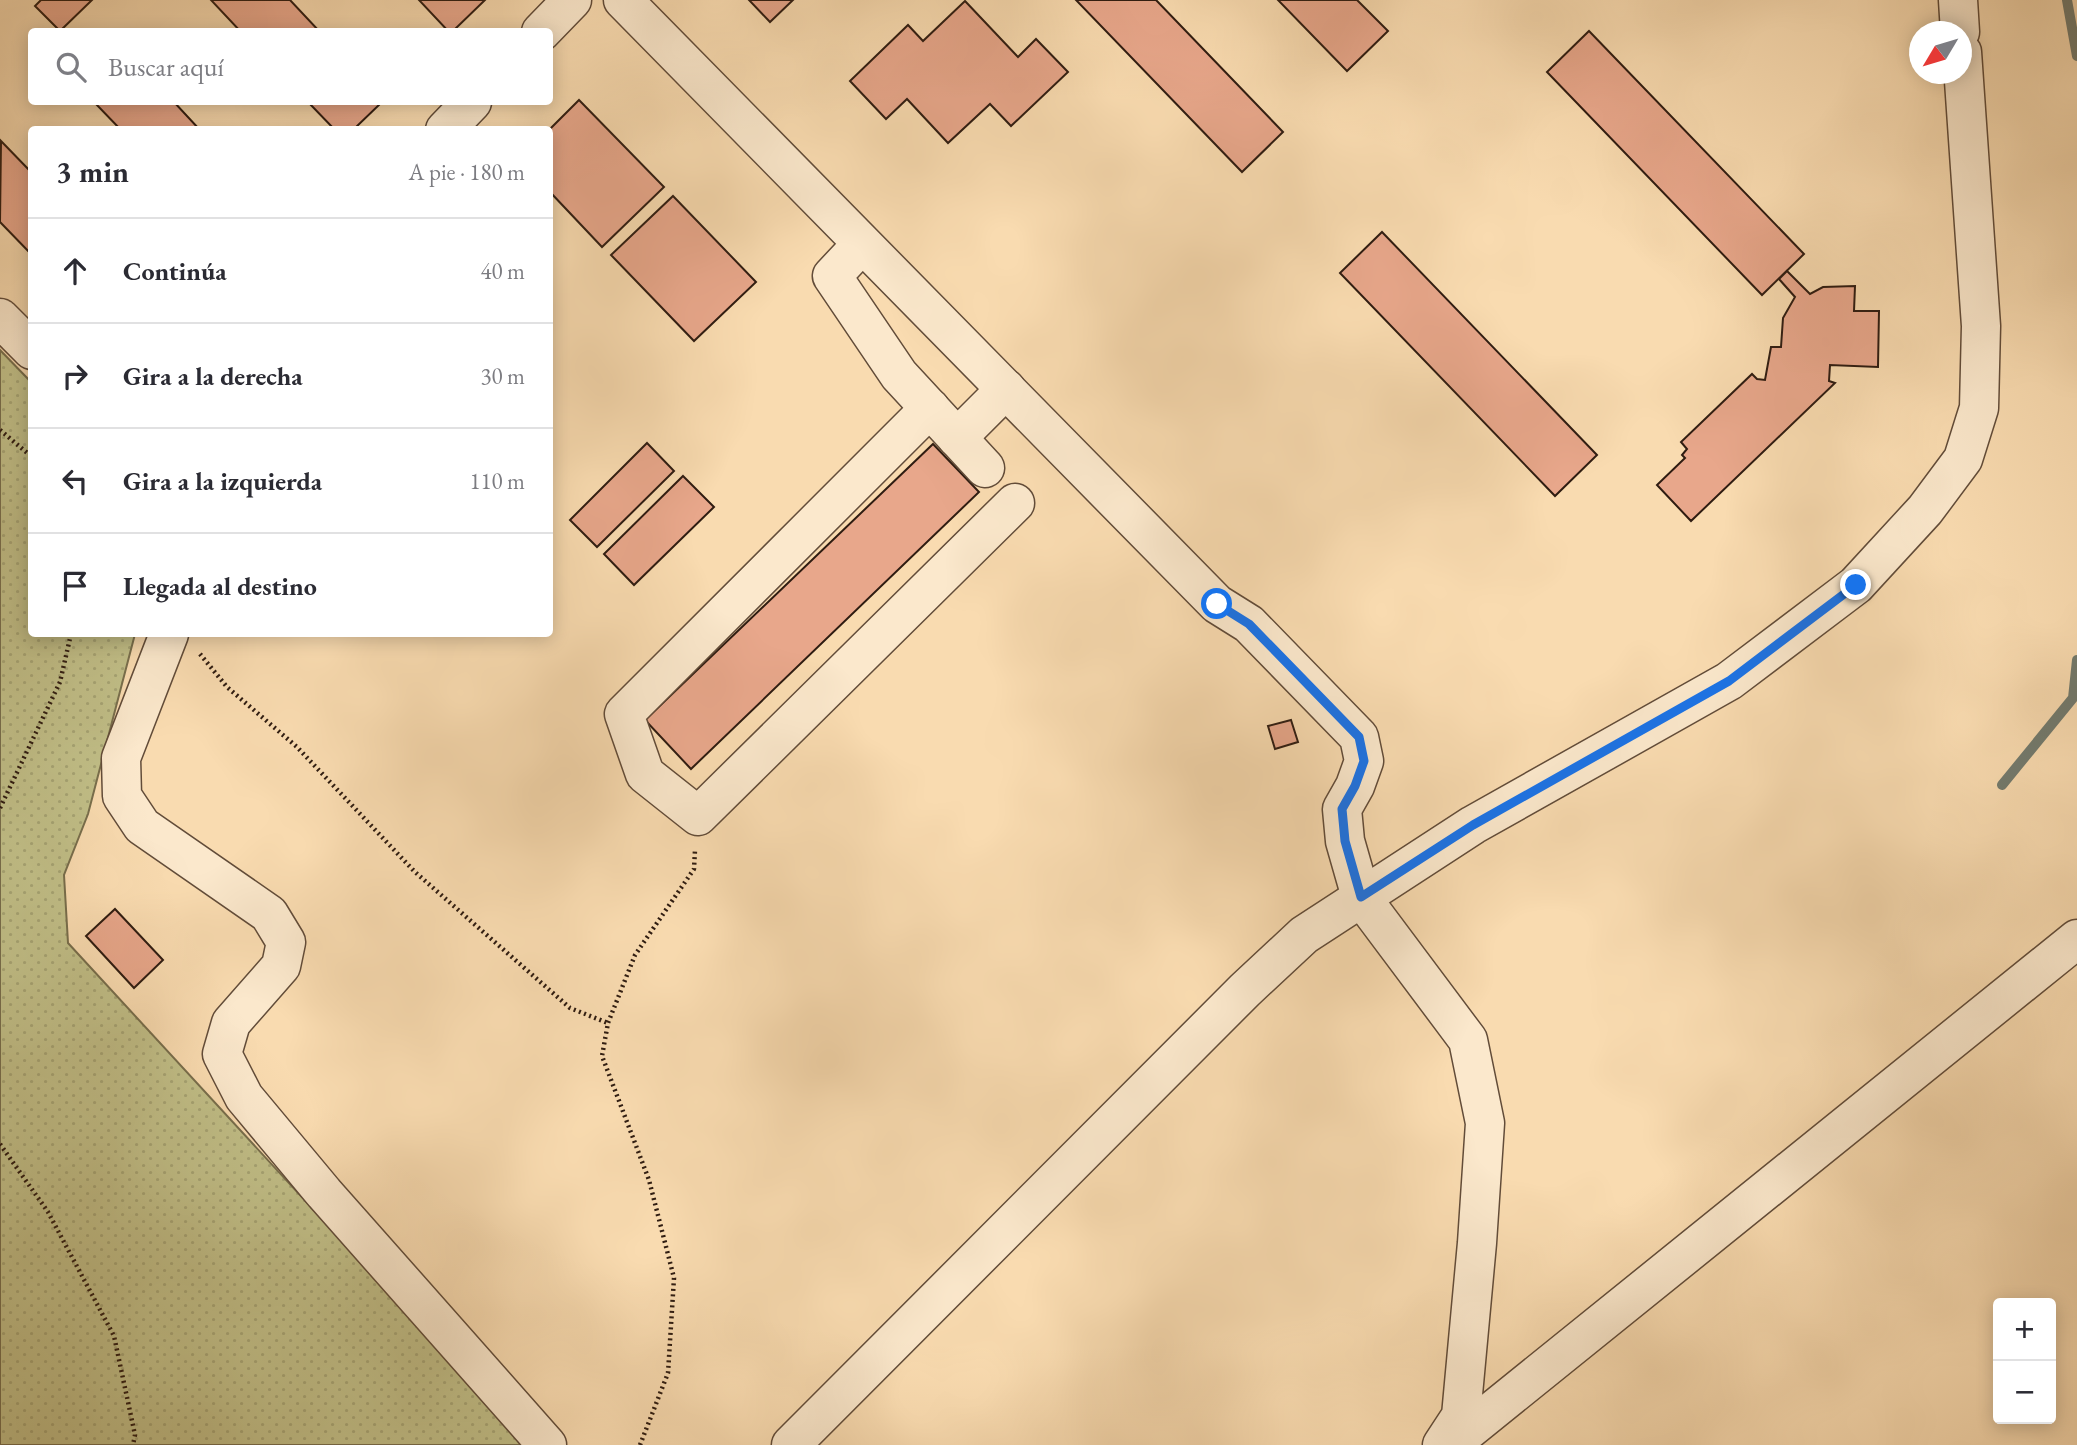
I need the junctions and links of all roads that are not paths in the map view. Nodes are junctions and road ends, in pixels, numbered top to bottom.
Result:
1 (572, 0) edge
2 (623, 0) edge
3 (1958, 0) edge
4 (1959, 21) edge
5 (545, 28) edge
6 (1964, 84) edge
7 (469, 105) edge
8 (449, 126) edge
9 (862, 244) junction
10 (0, 318) edge
11 (28, 346) edge
12 (1006, 389) junction
13 (930, 408) junction
14 (957, 438) junction
15 (985, 468) dead end
16 (1015, 503) dead end
17 (183, 641) edge
18 (1361, 897) junction
19 (2077, 939) edge
20 (547, 1445) edge
21 (791, 1445) edge
22 (1442, 1445) edge
23 (1450, 1445) edge

1 - 5 lane
2 - 9 lane
3 - 4 lane
6 - 18 lane
7 - 8 lane
9 - 12 lane
9 - 13 lane
10 - 11 lane
12 - 14 lane
12 - 18 lane
13 - 14 lane
13 - 16 lane
14 - 15 lane
17 - 20 lane
18 - 21 lane
18 - 22 lane
19 - 23 lane

